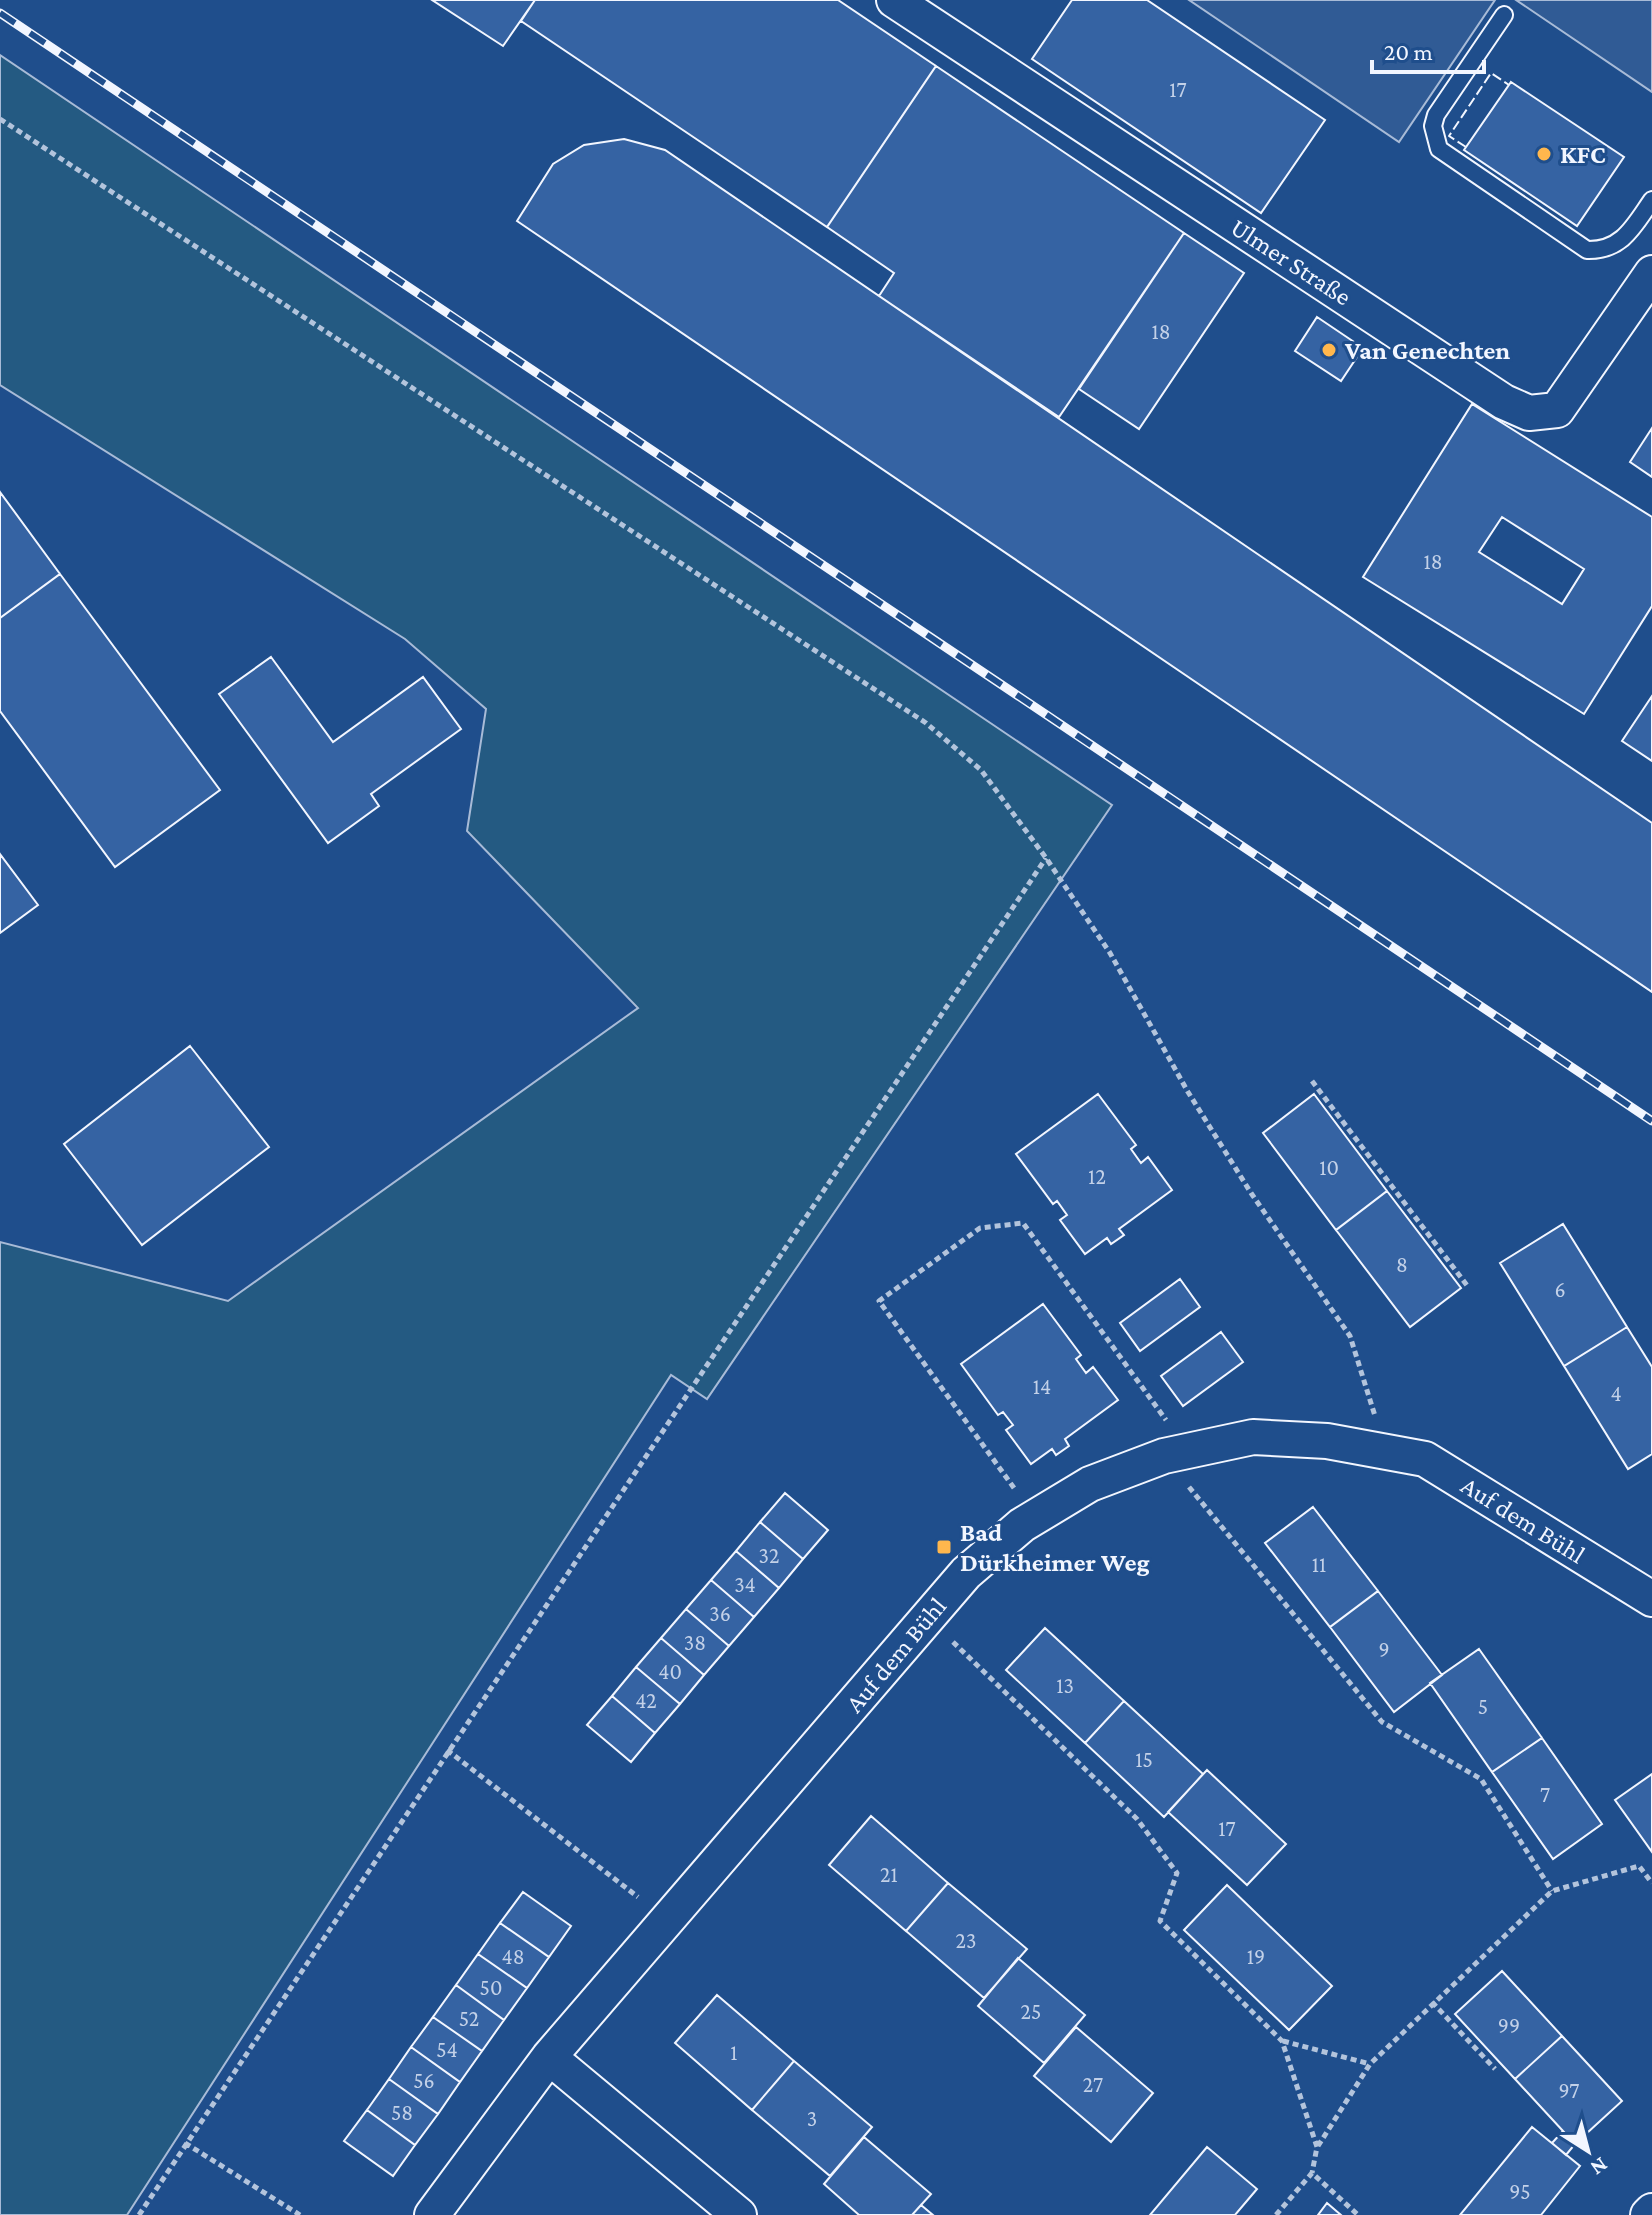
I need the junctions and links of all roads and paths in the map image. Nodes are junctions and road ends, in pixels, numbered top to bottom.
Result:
1 (894, 0) edge
2 (1504, 15) dead end
3 (0, 119) edge
4 (1652, 200) edge
5 (1652, 273) edge
6 (1046, 858) junction
7 (1312, 1081) dead end
8 (1469, 1288) dead end
9 (1383, 1452) junction
10 (1176, 1453) junction
11 (1035, 1517) junction
12 (1652, 1599) edge
13 (928, 1618) junction
14 (447, 1750) junction
15 (1652, 1883) edge
16 (1552, 1891) junction
17 (668, 1920) junction
18 (1432, 2002) junction
19 (1282, 2041) junction
20 (549, 2057) junction
21 (1370, 2064) junction
22 (1495, 2069) dead end
23 (185, 2143) junction
24 (1317, 2147) junction
25 (1312, 2173) junction
26 (1652, 2211) edge
27 (139, 2215) edge
28 (300, 2215) edge
29 (432, 2215) edge
30 (739, 2215) edge
31 (1276, 2215) edge
32 (1358, 2215) edge
33 (1648, 2215) edge

1 - 5 street, Ulmer Straße
2 - 4 lane
3 - 6 path
6 - 9 path
6 - 14 path
7 - 8 path
9 - 10 street, Auf dem Bühl
9 - 12 street, Auf dem Bühl
10 - 11 street, Auf dem Bühl
10 - 11 path
10 - 16 path
11 - 13 street, Auf dem Bühl
13 - 17 street, Auf dem Bühl
13 - 19 path
14 - 17 path
14 - 23 path
15 - 16 path
16 - 18 path
17 - 20 street, Auf dem Bühl
18 - 21 path
18 - 22 path
19 - 21 path
19 - 24 path
20 - 29 street, Auf dem Bühl
20 - 30 street
21 - 24 path
23 - 27 path
23 - 28 path
24 - 25 path
25 - 31 path
25 - 32 path
26 - 33 street

